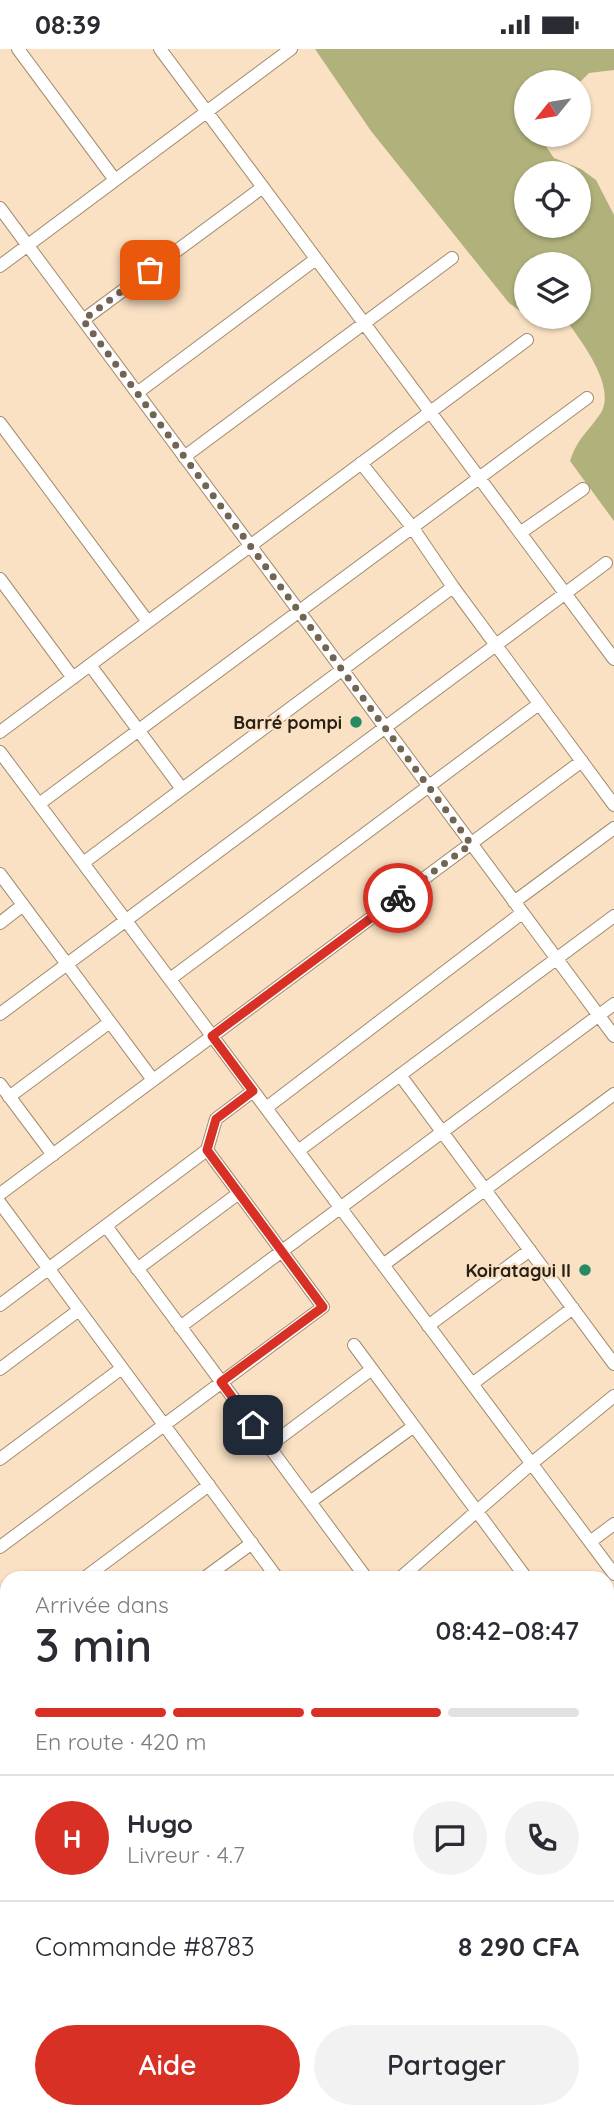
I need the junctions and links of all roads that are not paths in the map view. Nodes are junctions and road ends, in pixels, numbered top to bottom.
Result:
1 (18, 49) edge
2 (160, 49) edge
3 (291, 49) edge
4 (207, 112) junction
5 (115, 180) junction
6 (262, 187) junction
7 (0, 208) edge
8 (27, 245) junction
9 (452, 258) dead end
10 (316, 259) junction
11 (0, 265) edge
12 (83, 320) junction
13 (364, 323) junction
14 (527, 340) dead end
15 (137, 393) junction
16 (587, 398) dead end
17 (430, 412) junction
18 (0, 423) edge
19 (184, 457) junction
20 (361, 463) junction
21 (479, 478) junction
22 (583, 489) dead end
23 (412, 527) junction
24 (520, 533) junction
25 (250, 546) junction
26 (606, 563) dead end
27 (0, 579) edge
28 (453, 587) junction
29 (565, 593) junction
30 (299, 611) junction
31 (148, 622) junction
32 (495, 645) junction
33 (612, 651) edge
34 (90, 665) junction
35 (342, 670) junction
36 (73, 677) junction
37 (540, 704) junction
38 (385, 727) junction
39 (139, 730) junction
40 (0, 732) edge
41 (0, 752) edge
42 (582, 761) junction
43 (429, 787) junction
44 (182, 789) junction
45 (39, 804) junction
46 (614, 805) edge
47 (614, 828) edge
48 (471, 844) junction
49 (83, 863) junction
50 (0, 874) edge
51 (514, 902) junction
52 (23, 905) junction
53 (522, 913) junction
54 (614, 916) edge
55 (126, 920) junction
56 (0, 923) edge
57 (556, 959) junction
58 (67, 964) junction
59 (170, 979) junction
60 (614, 1003) edge
61 (0, 1014) edge
62 (598, 1015) junction
63 (110, 1022) junction
64 (212, 1036) junction
65 (614, 1037) edge
66 (400, 1075) junction
67 (153, 1080) junction
68 (0, 1084) edge
69 (253, 1091) junction
70 (614, 1094) edge
71 (9, 1097) junction
72 (266, 1108) junction
73 (442, 1132) junction
74 (207, 1150) junction
75 (298, 1151) junction
76 (53, 1155) junction
77 (485, 1190) junction
78 (239, 1193) junction
79 (0, 1194) edge
80 (0, 1203) edge
81 (340, 1207) junction
82 (106, 1226) junction
83 (530, 1250) junction
84 (281, 1251) junction
85 (383, 1265) junction
86 (48, 1268) junction
87 (137, 1269) junction
88 (0, 1305) edge
89 (573, 1308) junction
90 (79, 1310) junction
91 (428, 1326) junction
92 (180, 1327) junction
93 (354, 1345) dead end
94 (614, 1364) edge
95 (122, 1368) junction
96 (0, 1369) edge
97 (372, 1369) junction
98 (221, 1382) junction
99 (472, 1384) junction
100 (614, 1397) edge
101 (164, 1425) junction
102 (414, 1426) junction
103 (269, 1446) junction
104 (0, 1459) edge
105 (531, 1464) junction
106 (209, 1485) junction
107 (310, 1502) junction
108 (478, 1512) junction
109 (614, 1524) edge
110 (252, 1542) junction
111 (590, 1542) junction
112 (0, 1547) edge
113 (94, 1571) edge
114 (214, 1571) edge
115 (272, 1571) edge
116 (361, 1571) edge
117 (408, 1571) edge
118 (521, 1571) edge
119 (612, 1571) edge

1 - 5 street
2 - 4 street
3 - 4 street
4 - 5 street
4 - 6 street
5 - 8 street
6 - 10 street
6 - 12 street
7 - 8 street
8 - 11 street
8 - 12 street
9 - 13 street
10 - 13 street
10 - 15 street
12 - 15 street
13 - 17 street
13 - 19 street
14 - 17 street
15 - 19 street
16 - 21 street
17 - 20 street
17 - 21 street
18 - 31 street
19 - 25 street
20 - 23 street
20 - 25 street
21 - 23 street
21 - 24 street
22 - 24 street
23 - 28 street
23 - 30 street
24 - 29 street
25 - 30 street
25 - 31 street
26 - 29 street
27 - 36 street
28 - 32 street
28 - 35 street
29 - 32 street
29 - 33 street
30 - 35 street
30 - 39 street
31 - 34 street
32 - 37 street
32 - 38 street
34 - 36 street
34 - 39 street
35 - 38 street
35 - 44 street
36 - 40 street
37 - 42 street
37 - 43 street
38 - 43 street
38 - 55 street
39 - 44 street
39 - 45 street
41 - 45 street
42 - 46 street
42 - 48 street
43 - 48 street
43 - 59 street
44 - 49 street
45 - 49 street
47 - 51 street
48 - 51 street
48 - 64 street
49 - 55 street
50 - 52 street
51 - 53 street
52 - 56 street
52 - 58 street
53 - 57 street
53 - 72 street
54 - 57 street
55 - 58 street
55 - 59 street
57 - 62 street
57 - 66 street
58 - 61 street
58 - 63 street
59 - 64 street
60 - 62 street
62 - 65 street
62 - 73 street
63 - 67 street
63 - 71 street
64 - 67 street
64 - 69 street
66 - 73 street
66 - 75 street
67 - 76 street
68 - 71 street
69 - 72 street
69 - 74 street
70 - 77 street
71 - 76 street
72 - 75 street
73 - 77 street
73 - 81 street
74 - 78 street
74 - 82 street
75 - 81 street
76 - 79 street
77 - 83 street
77 - 85 street
78 - 84 street
78 - 87 street
80 - 86 street
81 - 84 street
81 - 85 street
82 - 86 street
82 - 87 street
83 - 89 street
83 - 91 street
84 - 92 street
84 - 98 street
85 - 91 street
86 - 88 street
86 - 90 street
87 - 92 street
89 - 94 street
89 - 99 street
90 - 95 street
90 - 96 street
91 - 99 street
92 - 98 street
93 - 97 street
95 - 101 street
95 - 104 street
97 - 102 street
97 - 103 street
98 - 101 street
98 - 103 street
99 - 105 street
100 - 105 street
101 - 106 street
101 - 112 street
102 - 107 street
102 - 108 street
103 - 107 street
105 - 108 street
105 - 111 street
106 - 110 street
106 - 113 street
107 - 116 street
108 - 117 street
108 - 118 street
109 - 111 street
110 - 114 street
110 - 115 street
111 - 119 street

